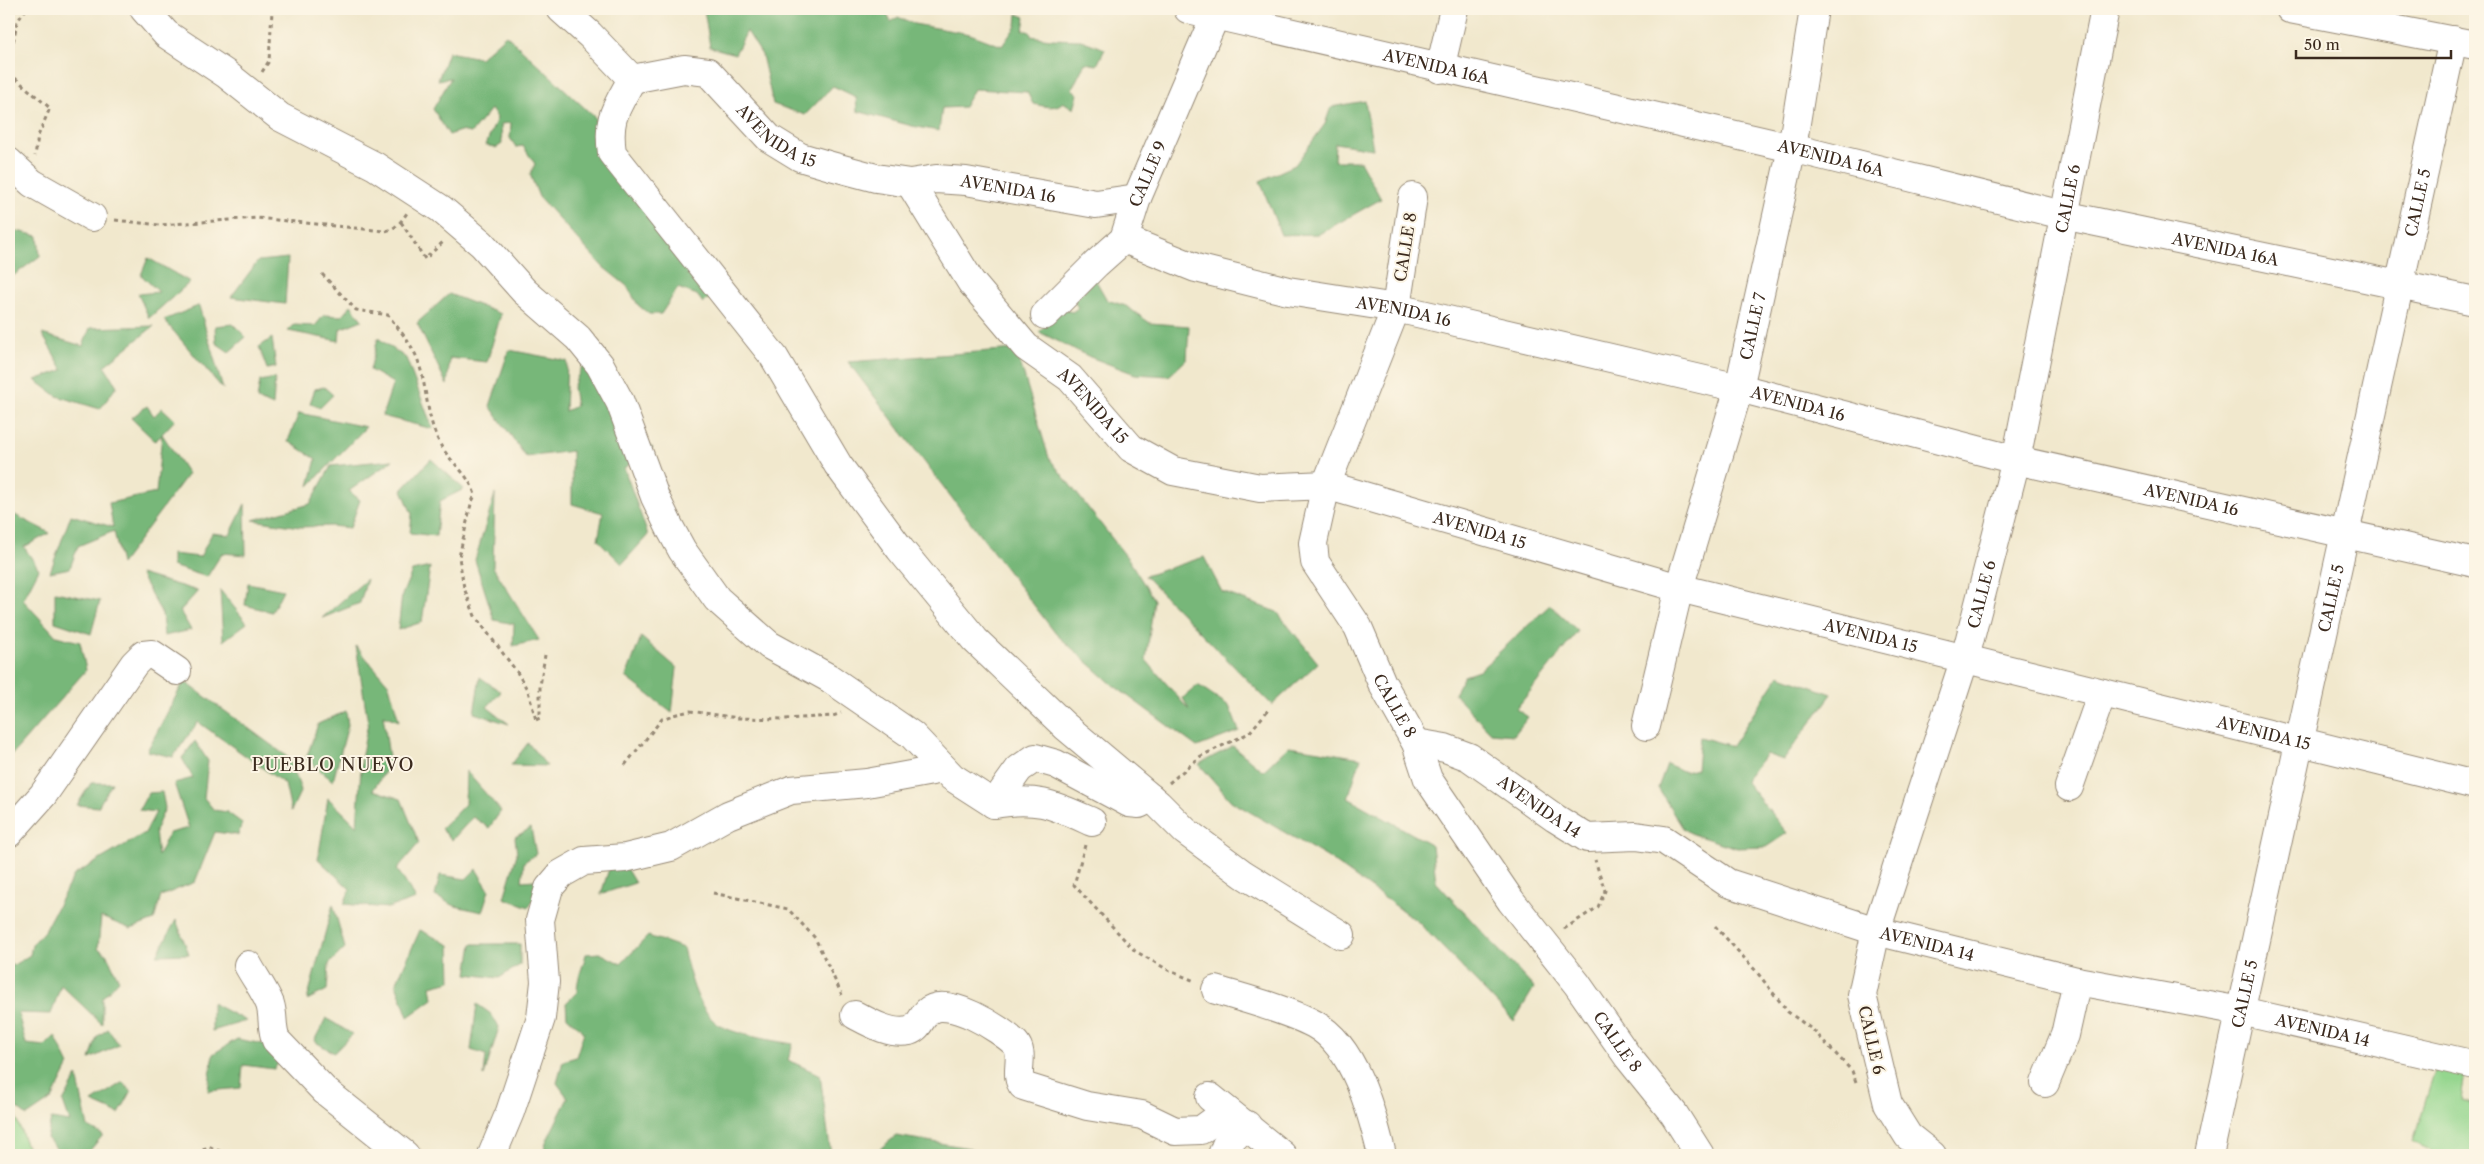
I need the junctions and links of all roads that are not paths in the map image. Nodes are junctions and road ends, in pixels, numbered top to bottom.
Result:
1 (144, 9) edge
2 (561, 9) edge
3 (1188, 9) edge
4 (1454, 9) edge
5 (1814, 9) edge
6 (2105, 9) edge
7 (2290, 9) edge
8 (1216, 12) edge
9 (2464, 43) edge
10 (1440, 69) junction
11 (632, 79) junction
12 (1792, 148) junction
13 (9, 162) edge
14 (910, 183) junction
15 (1413, 197) dead end
16 (1137, 198) junction
17 (2063, 215) junction
18 (92, 217) road end
19 (1124, 239) junction
20 (2399, 285) junction
21 (2475, 301) edge
22 (1396, 308) junction
23 (1045, 315) dead end
24 (1739, 388) junction
25 (2016, 460) junction
26 (1326, 485) junction
27 (2346, 533) junction
28 (2475, 563) edge
29 (1679, 588) junction
30 (1965, 658) junction
31 (177, 671) dead end
32 (2102, 693) junction
33 (1646, 726) dead end
34 (2300, 742) junction
35 (1416, 743) junction
36 (943, 769) junction
37 (2475, 785) edge
38 (2069, 788) dead end
39 (1154, 801) junction
40 (994, 804) junction
41 (1092, 822) road end
42 (9, 833) edge
43 (1876, 931) junction
44 (1341, 935) dead end
45 (248, 966) dead end
46 (2077, 981) junction
47 (1216, 990) road end
48 (2241, 1011) junction
49 (855, 1015) road end
50 (2475, 1065) edge
51 (2045, 1083) dead end
52 (1228, 1111) junction
53 (405, 1155) edge
54 (492, 1155) edge
55 (1222, 1155) edge
56 (1282, 1155) edge
57 (1382, 1155) edge
58 (1700, 1155) edge
59 (1932, 1155) edge
60 (2209, 1155) edge

1 - 36 street
2 - 11 street
3 - 8 street, AVENIDA 16A
4 - 10 street
5 - 12 street, CALLE 7
6 - 17 street, CALLE 6
7 - 9 street
8 - 10 street, AVENIDA 16A
8 - 16 street, CALLE 9
9 - 20 street, CALLE 5
10 - 12 street, AVENIDA 16A
11 - 14 street, AVENIDA 15
11 - 39 street
12 - 17 street, AVENIDA 16A
12 - 24 street, CALLE 7
13 - 18 street
14 - 16 street, AVENIDA 16
14 - 26 street, AVENIDA 15
15 - 22 street, CALLE 8
16 - 19 street, CALLE 9
17 - 20 street, AVENIDA 16A
17 - 25 street, CALLE 6
19 - 22 street, AVENIDA 16
19 - 23 street
20 - 21 street, AVENIDA 16A
20 - 27 street, CALLE 5
22 - 24 street, AVENIDA 16
22 - 26 street, CALLE 8
24 - 25 street, AVENIDA 16
24 - 29 street, CALLE 7
25 - 27 street, AVENIDA 16
25 - 30 street, CALLE 6
26 - 29 street, AVENIDA 15
26 - 35 street, CALLE 8
27 - 28 street, AVENIDA 16
27 - 34 street, CALLE 5
29 - 30 street, AVENIDA 15
29 - 33 street, CALLE 7
30 - 32 street, AVENIDA 15
30 - 43 street, CALLE 6
31 - 42 street
32 - 34 street, AVENIDA 15
32 - 38 street
34 - 37 street, AVENIDA 15
34 - 48 street, CALLE 5
35 - 43 street, AVENIDA 14
35 - 58 street, CALLE 8
36 - 40 street
36 - 54 street
39 - 40 street
39 - 44 street
40 - 41 street
43 - 46 street, AVENIDA 14
43 - 59 street, CALLE 6
45 - 53 street
46 - 48 street, AVENIDA 14
46 - 51 street
47 - 57 street
48 - 50 street, AVENIDA 14
48 - 60 street, CALLE 5
49 - 52 street
52 - 55 street
52 - 56 street

